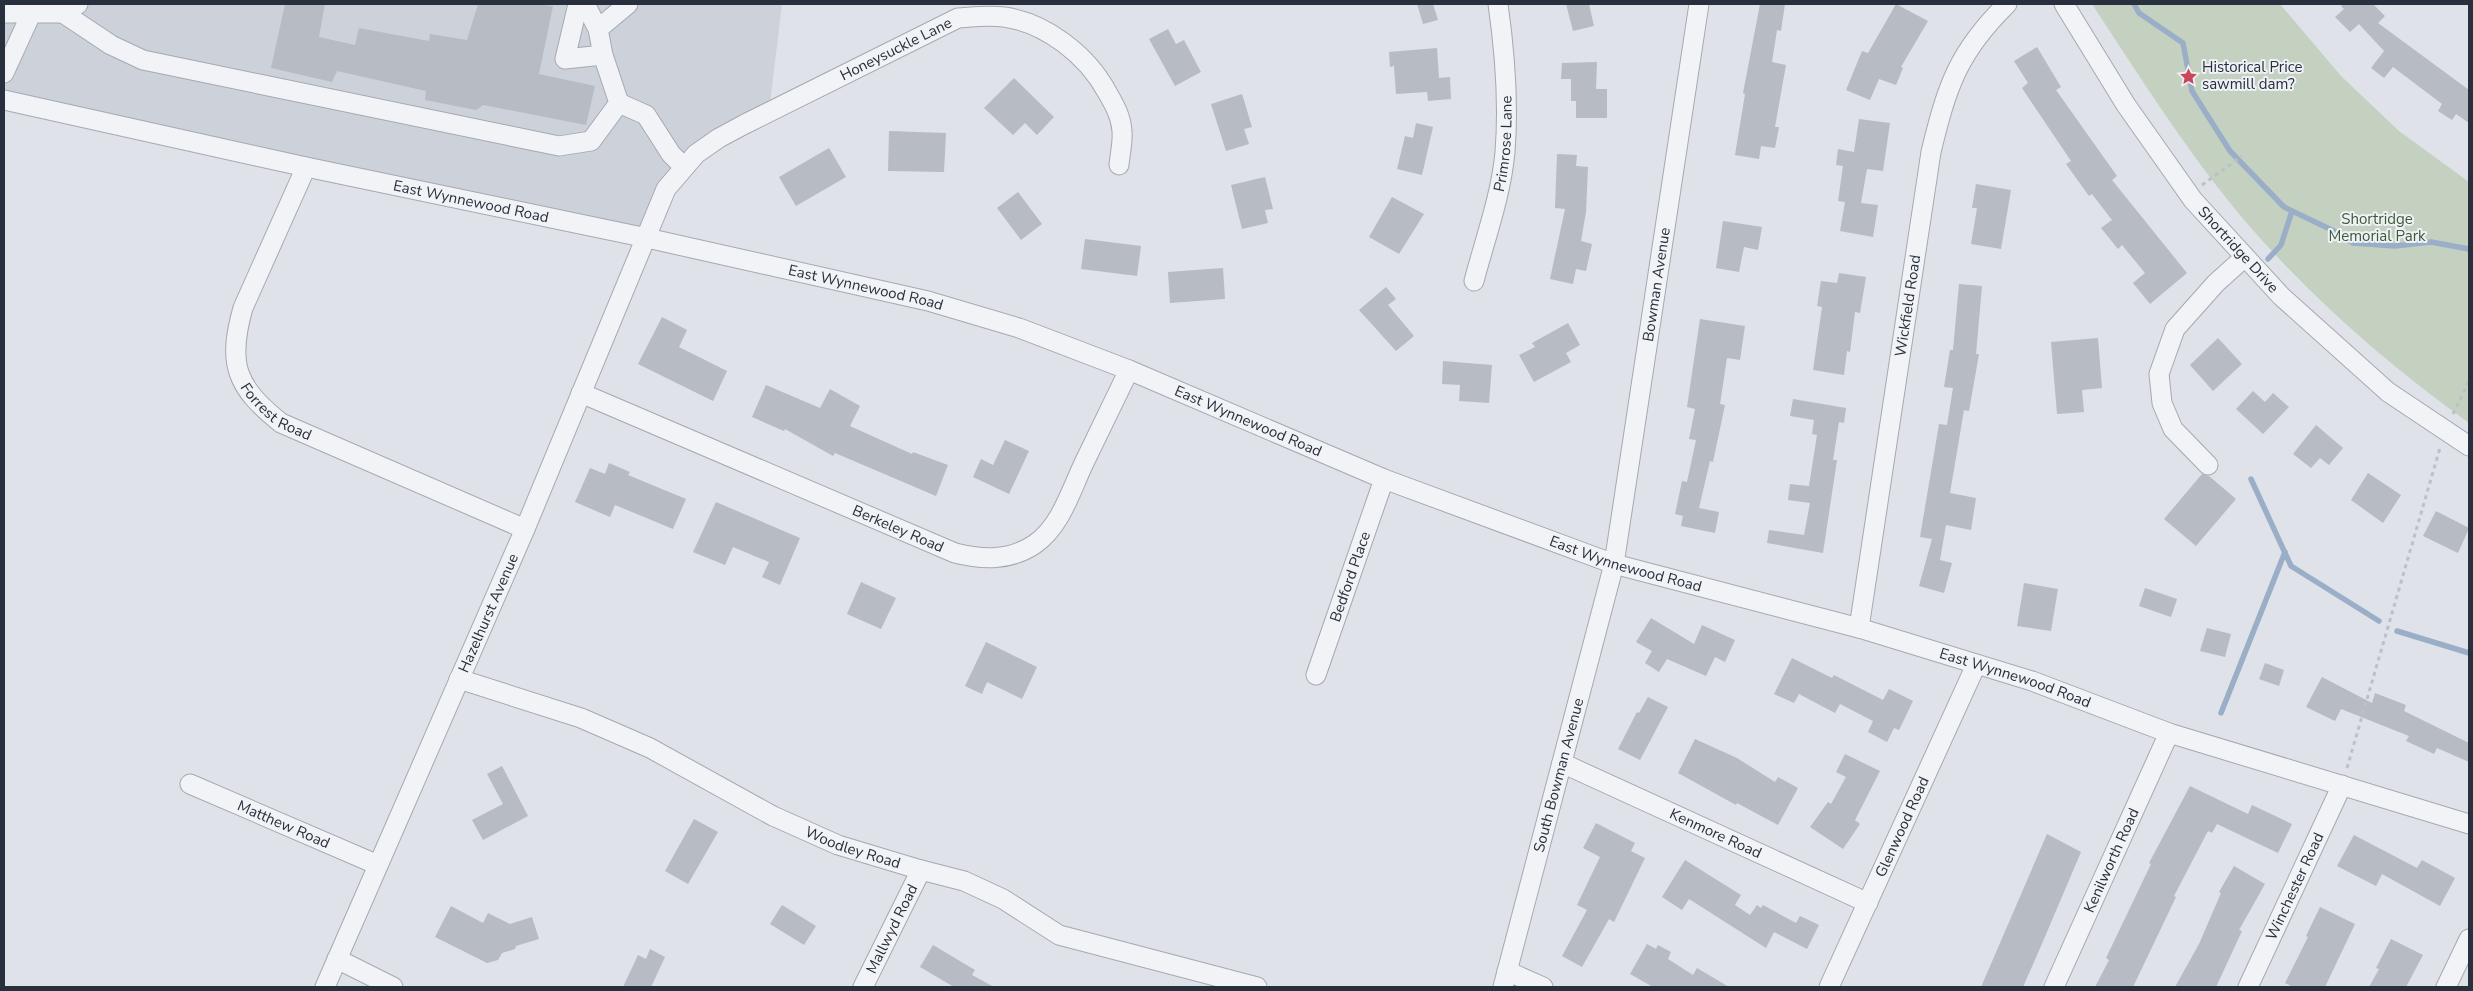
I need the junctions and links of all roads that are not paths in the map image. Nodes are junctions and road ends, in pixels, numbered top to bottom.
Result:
1 (578, 4) edge
2 (585, 4) edge
3 (628, 4) edge
4 (1498, 4) edge
5 (1699, 4) edge
6 (2007, 4) edge
7 (2064, 4) edge
8 (70, 8) edge
9 (956, 11) edge
10 (4, 13) edge
11 (32, 14) junction
12 (598, 29) junction
13 (604, 55) junction
14 (4, 73) edge
15 (4, 100) edge
16 (619, 103) junction
17 (683, 166) junction
18 (1119, 166) dead end
19 (306, 167) junction
20 (647, 238) junction
21 (2245, 257) junction
22 (1474, 282) dead end
23 (1128, 370) junction
24 (581, 393) junction
25 (2469, 446) edge
26 (2208, 465) dead end
27 (1384, 479) junction
28 (525, 529) junction
29 (1614, 564) junction
30 (1859, 628) junction
31 (1976, 665) junction
32 (1316, 675) dead end
33 (459, 679) junction
34 (2169, 733) junction
35 (1562, 763) junction
36 (190, 784) dead end
37 (2342, 785) junction
38 (2469, 824) edge
39 (378, 865) junction
40 (920, 870) junction
41 (1868, 902) junction
42 (2469, 939) edge
43 (337, 959) junction
44 (1505, 979) edge
45 (1206, 980) edge
46 (325, 987) edge
47 (394, 987) edge
48 (863, 987) edge
49 (1258, 987) edge
50 (1543, 987) edge
51 (1829, 987) edge
52 (2054, 987) edge
53 (2248, 987) edge
54 (2446, 987) edge

1 - 13 street
2 - 12 street
3 - 12 street
4 - 22 street, Primrose Lane
5 - 29 street, Bowman Avenue
6 - 30 street, Wickfield Road
7 - 21 street, Shortridge Drive
8 - 11 street
8 - 16 street
9 - 17 street, Honeysuckle Lane
9 - 18 street, Honeysuckle Lane
10 - 11 street
11 - 14 street
12 - 13 street
13 - 16 street
15 - 19 street, East Wynnewood Road
16 - 17 street
17 - 20 street, Honeysuckle Lane
19 - 20 street, East Wynnewood Road
19 - 28 street, Forrest Road
20 - 23 street, East Wynnewood Road
20 - 24 street, Hazelhurst Avenue
21 - 25 street, Shortridge Drive
21 - 26 street
23 - 24 street, Berkeley Road
23 - 27 street, East Wynnewood Road
24 - 28 street, Hazelhurst Avenue
27 - 29 street, East Wynnewood Road
27 - 32 street, Bedford Place
28 - 33 street, Hazelhurst Avenue
29 - 30 street, East Wynnewood Road
29 - 35 street, South Bowman Avenue
30 - 31 street, East Wynnewood Road
31 - 34 street, East Wynnewood Road
31 - 41 street, Glenwood Road
33 - 39 street, Hazelhurst Avenue
33 - 40 street, Woodley Road
34 - 37 street, East Wynnewood Road
34 - 52 street, Kenilworth Road
35 - 41 street, Kenmore Road
35 - 44 street, South Bowman Avenue
36 - 39 street, Matthew Road
37 - 38 street, East Wynnewood Road
37 - 53 street, Winchester Road
39 - 43 street, Hazelhurst Avenue
40 - 45 street, Woodley Road
40 - 48 street, Mallwyd Road
41 - 51 street, Glenwood Road
42 - 54 street
43 - 46 street, Hazelhurst Avenue
43 - 47 street
44 - 50 street
45 - 49 street, Woodley Road

